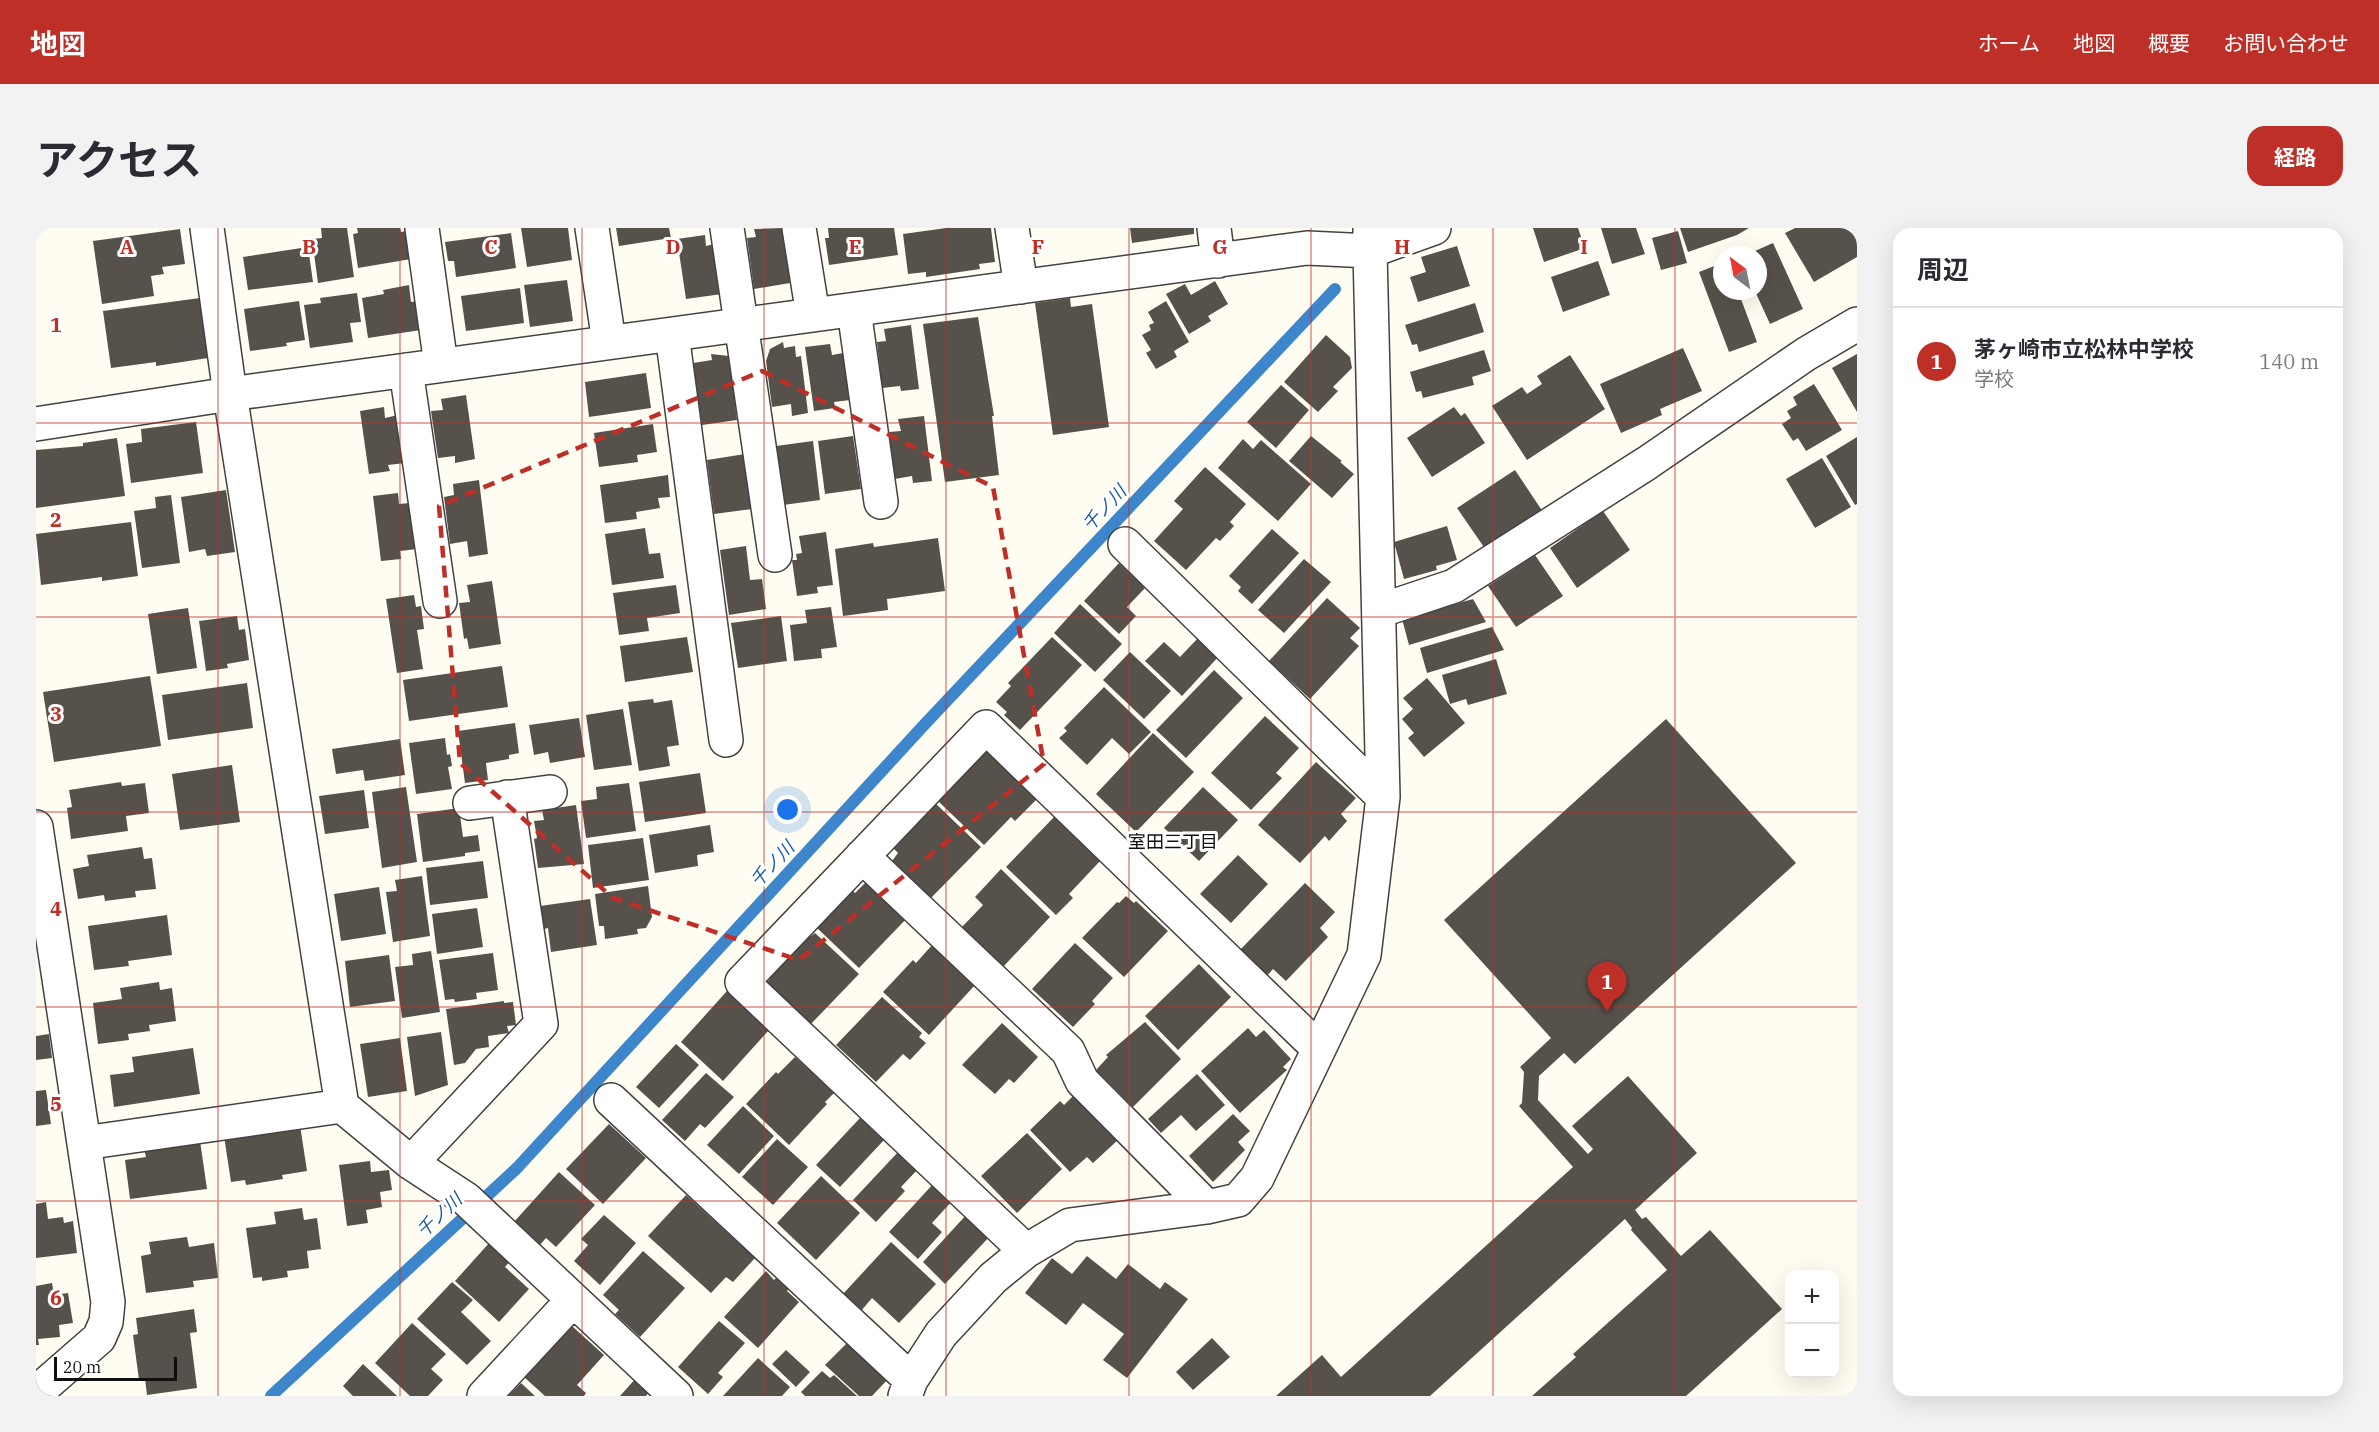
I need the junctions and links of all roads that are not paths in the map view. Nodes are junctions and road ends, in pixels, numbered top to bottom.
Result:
1 (207, 228) edge
2 (422, 228) edge
3 (592, 228) edge
4 (727, 228) edge
5 (799, 228) edge
6 (1012, 228) edge
7 (1214, 228) edge
8 (1434, 228) edge
9 (1370, 239) edge
10 (1218, 261) junction
11 (1021, 287) junction
12 (854, 310) junction
13 (813, 315) junction
14 (1857, 324) edge
15 (742, 325) junction
16 (672, 334) junction
17 (609, 342) junction
18 (441, 365) junction
19 (406, 370) junction
20 (230, 394) junction
21 (36, 424) edge
22 (881, 502) dead end
23 (1125, 544) dead end
24 (775, 555) dead end
25 (440, 601) dead end
26 (1379, 611) junction
27 (726, 740) dead end
28 (550, 792) dead end
29 (507, 797) junction
30 (1383, 797) junction
31 (470, 802) dead end
32 (36, 827) edge
33 (862, 856) junction
34 (49, 997) edge
35 (1318, 1048) junction
36 (611, 1100) dead end
37 (342, 1106) junction
38 (84, 1143) junction
39 (411, 1163) junction
40 (1207, 1207) junction
41 (1026, 1251) junction
42 (573, 1300) junction
43 (908, 1388) edge
44 (36, 1393) edge
45 (484, 1396) edge
46 (676, 1396) edge

1 - 20 street
2 - 18 street
3 - 17 street
4 - 15 street
5 - 13 street
6 - 11 street
7 - 10 street
8 - 9 street
9 - 10 street
9 - 26 street
10 - 11 street
11 - 12 street
12 - 13 street
12 - 22 street
13 - 15 street
14 - 26 street
15 - 16 street
15 - 24 street
16 - 17 street
16 - 27 street
17 - 18 street
18 - 19 street
19 - 20 street
19 - 25 street
20 - 21 street
20 - 37 street
23 - 30 street
26 - 30 street
28 - 29 street
29 - 31 street
29 - 39 street
30 - 35 street
32 - 34 street
33 - 35 street
33 - 40 street
33 - 41 street
34 - 38 street
35 - 40 street
36 - 43 street
37 - 38 street
37 - 39 street
38 - 44 street
39 - 42 street
40 - 41 street
41 - 43 street
42 - 45 street
42 - 46 street

